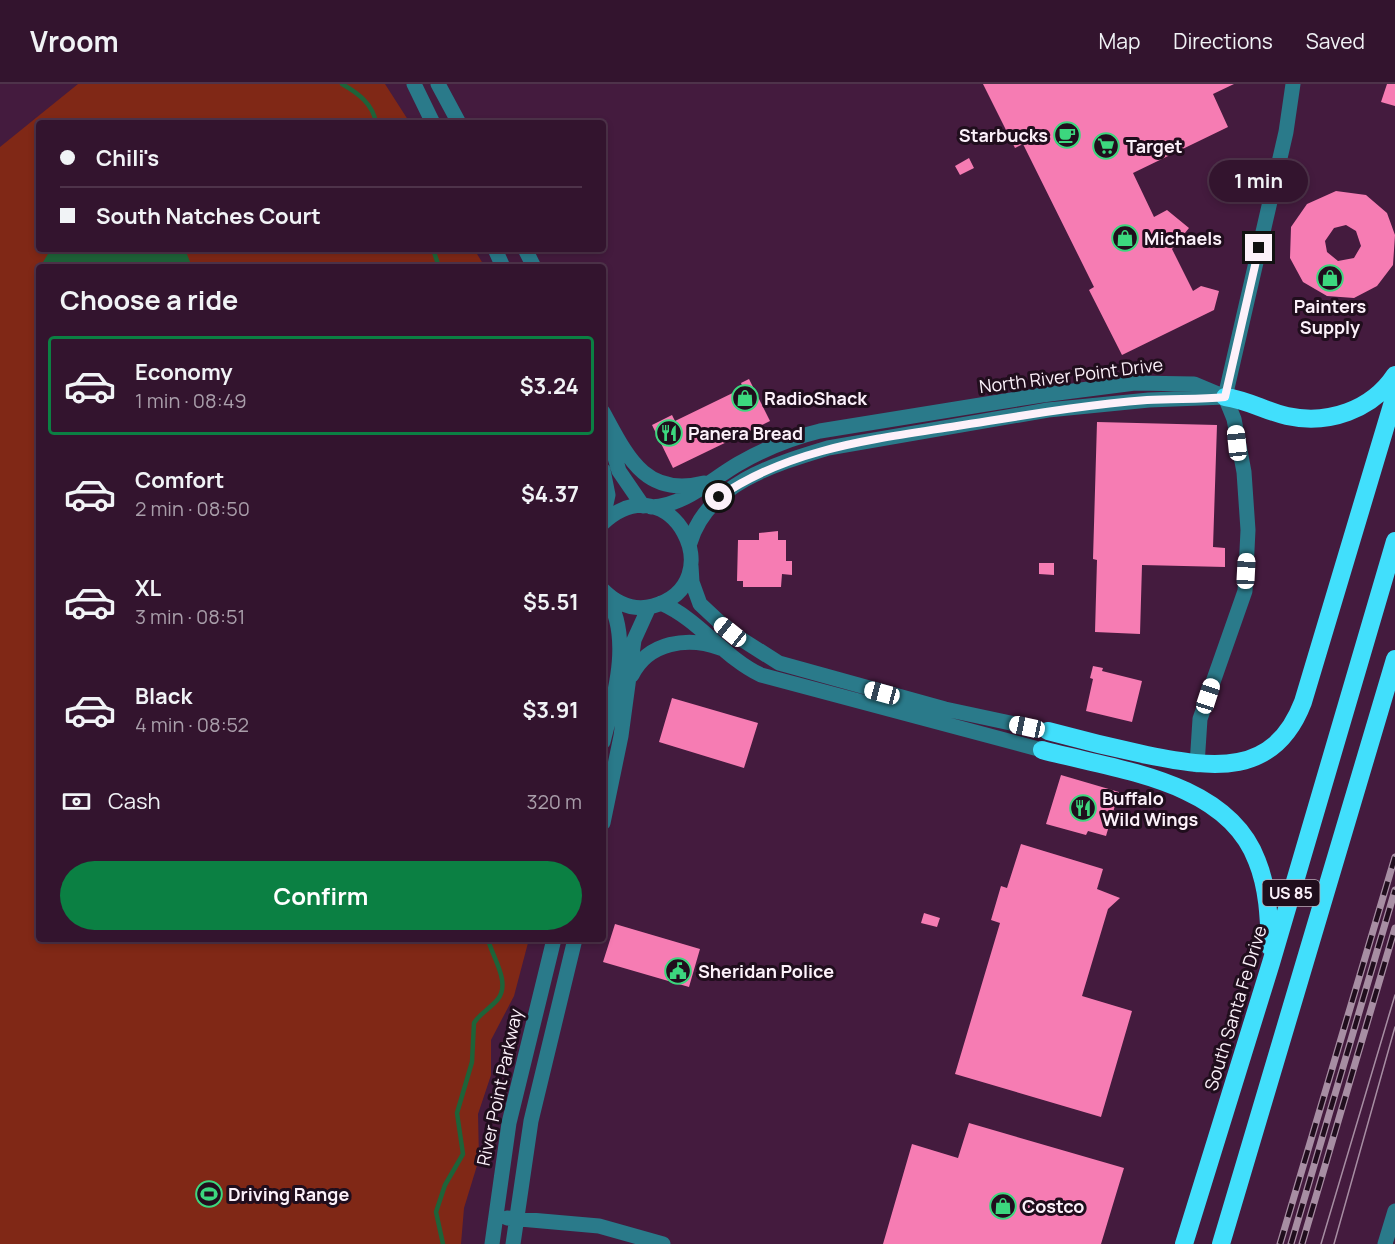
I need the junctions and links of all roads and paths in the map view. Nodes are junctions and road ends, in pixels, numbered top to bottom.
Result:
1 (414, 84) edge
2 (438, 84) edge
3 (1293, 84) edge
4 (432, 120) edge
5 (457, 120) edge
6 (1395, 375) edge
7 (1395, 395) edge
8 (1225, 397) junction
9 (606, 419) edge
10 (606, 425) edge
11 (716, 479) junction
12 (606, 485) edge
13 (606, 504) edge
14 (647, 506) junction
15 (606, 521) edge
16 (1395, 541) edge
17 (690, 543) junction
18 (691, 566) junction
19 (606, 592) edge
20 (606, 595) edge
21 (655, 605) junction
22 (723, 649) junction
23 (1395, 659) edge
24 (628, 683) junction
25 (606, 726) edge
26 (1048, 731) joint
27 (1042, 750) joint
28 (1197, 765) junction
29 (606, 808) edge
30 (553, 942) edge
31 (573, 942) edge
32 (1271, 963) junction
33 (1395, 1210) edge
34 (495, 1217) junction
35 (515, 1218) junction
36 (492, 1244) edge
37 (513, 1244) edge
38 (663, 1244) edge
39 (1184, 1244) edge
40 (1221, 1244) edge
41 (1385, 1244) edge

1 - 4 street
2 - 5 street
3 - 8 street
6 - 8 highway
7 - 28 highway
8 - 11 street, North River Point Drive
8 - 17 street, North River Point Drive
8 - 28 street
9 - 11 street
10 - 14 street
11 - 14 street, North River Point Drive
12 - 13 street
14 - 15 street, North River Point Drive
14 - 17 street
16 - 32 highway, South Santa Fe Drive / US 85
17 - 18 street
18 - 21 street
18 - 26 street
19 - 21 street
20 - 25 street
21 - 22 street
21 - 24 street
22 - 24 street
22 - 27 street
23 - 40 highway, US 85
24 - 29 street
26 - 28 highway
27 - 32 highway
30 - 34 street, River Point Parkway
31 - 35 street
32 - 39 highway, South Santa Fe Drive / US 85
33 - 41 street
34 - 35 street
34 - 36 street, River Point Parkway
35 - 37 street
35 - 38 street

